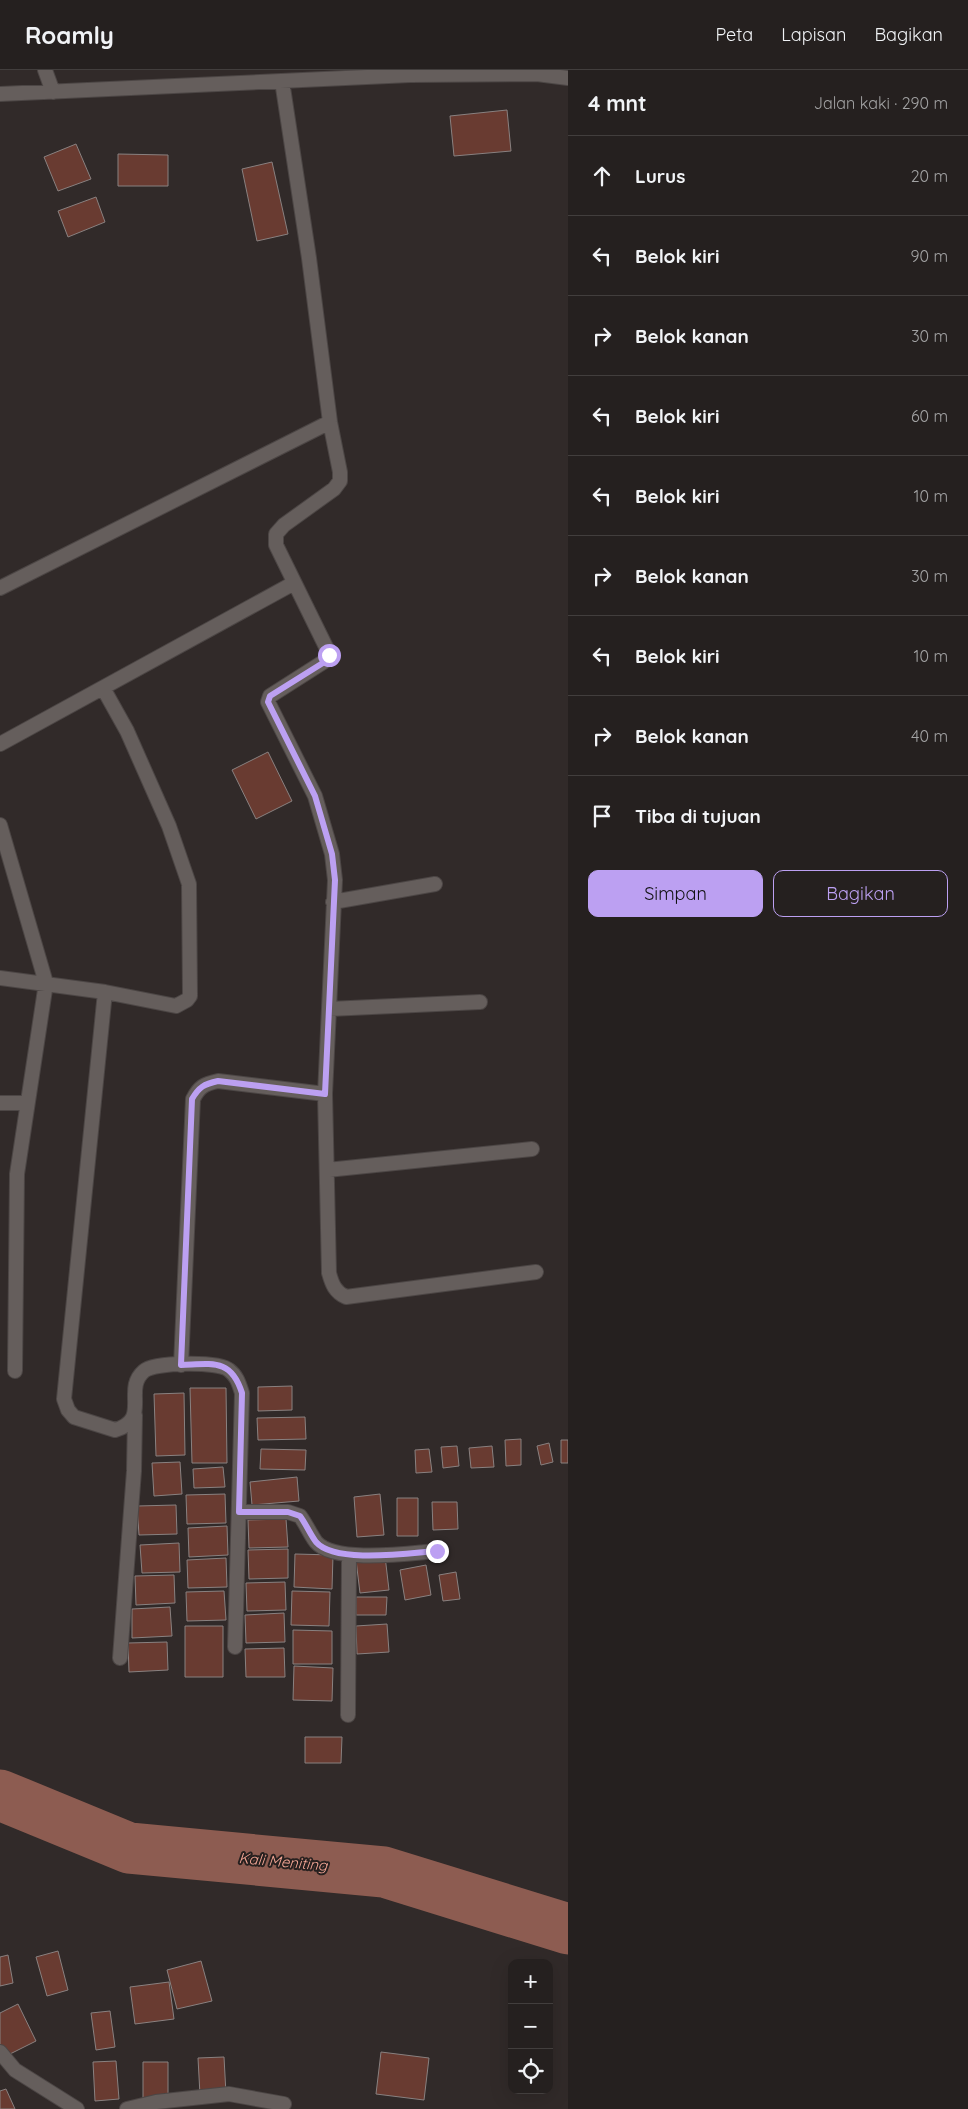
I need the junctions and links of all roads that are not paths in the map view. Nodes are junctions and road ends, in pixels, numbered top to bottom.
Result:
1 (45, 70) edge
2 (537, 72) edge
3 (568, 78) edge
4 (282, 81) junction
5 (53, 92) junction
6 (0, 94) edge
7 (330, 422) junction
8 (294, 583) junction
9 (0, 588) edge
10 (103, 688) junction
11 (0, 744) edge
12 (0, 825) edge
13 (435, 884) dead end
14 (333, 902) junction
15 (0, 978) edge
16 (46, 983) junction
17 (105, 992) junction
18 (480, 1002) dead end
19 (328, 1009) junction
20 (325, 1094) junction
21 (0, 1103) edge
22 (27, 1103) junction
23 (532, 1150) dead end
24 (327, 1170) junction
25 (536, 1272) dead end
26 (181, 1365) junction
27 (14, 1371) dead end
28 (135, 1414) junction
29 (239, 1512) junction
30 (437, 1551) dead end
31 (349, 1556) junction
32 (236, 1647) dead end
33 (120, 1658) dead end
34 (348, 1715) dead end
35 (0, 2052) edge
36 (284, 2104) dead end
37 (77, 2109) edge
38 (127, 2109) edge

1 - 5 street
2 - 3 street
2 - 4 street
4 - 5 street
4 - 7 street
5 - 6 street
7 - 8 street
7 - 9 street
8 - 10 street
8 - 14 street
10 - 11 street
10 - 17 street
12 - 16 street
13 - 14 street
14 - 19 street
15 - 16 street
16 - 17 street
16 - 22 street
17 - 28 street
18 - 19 street
19 - 20 street
20 - 24 street
20 - 26 street
21 - 22 street
22 - 27 street
23 - 24 street
24 - 25 street
26 - 28 street
26 - 29 street
28 - 33 street
29 - 31 street
29 - 32 street
30 - 31 street
31 - 34 street
35 - 37 street
36 - 38 street

